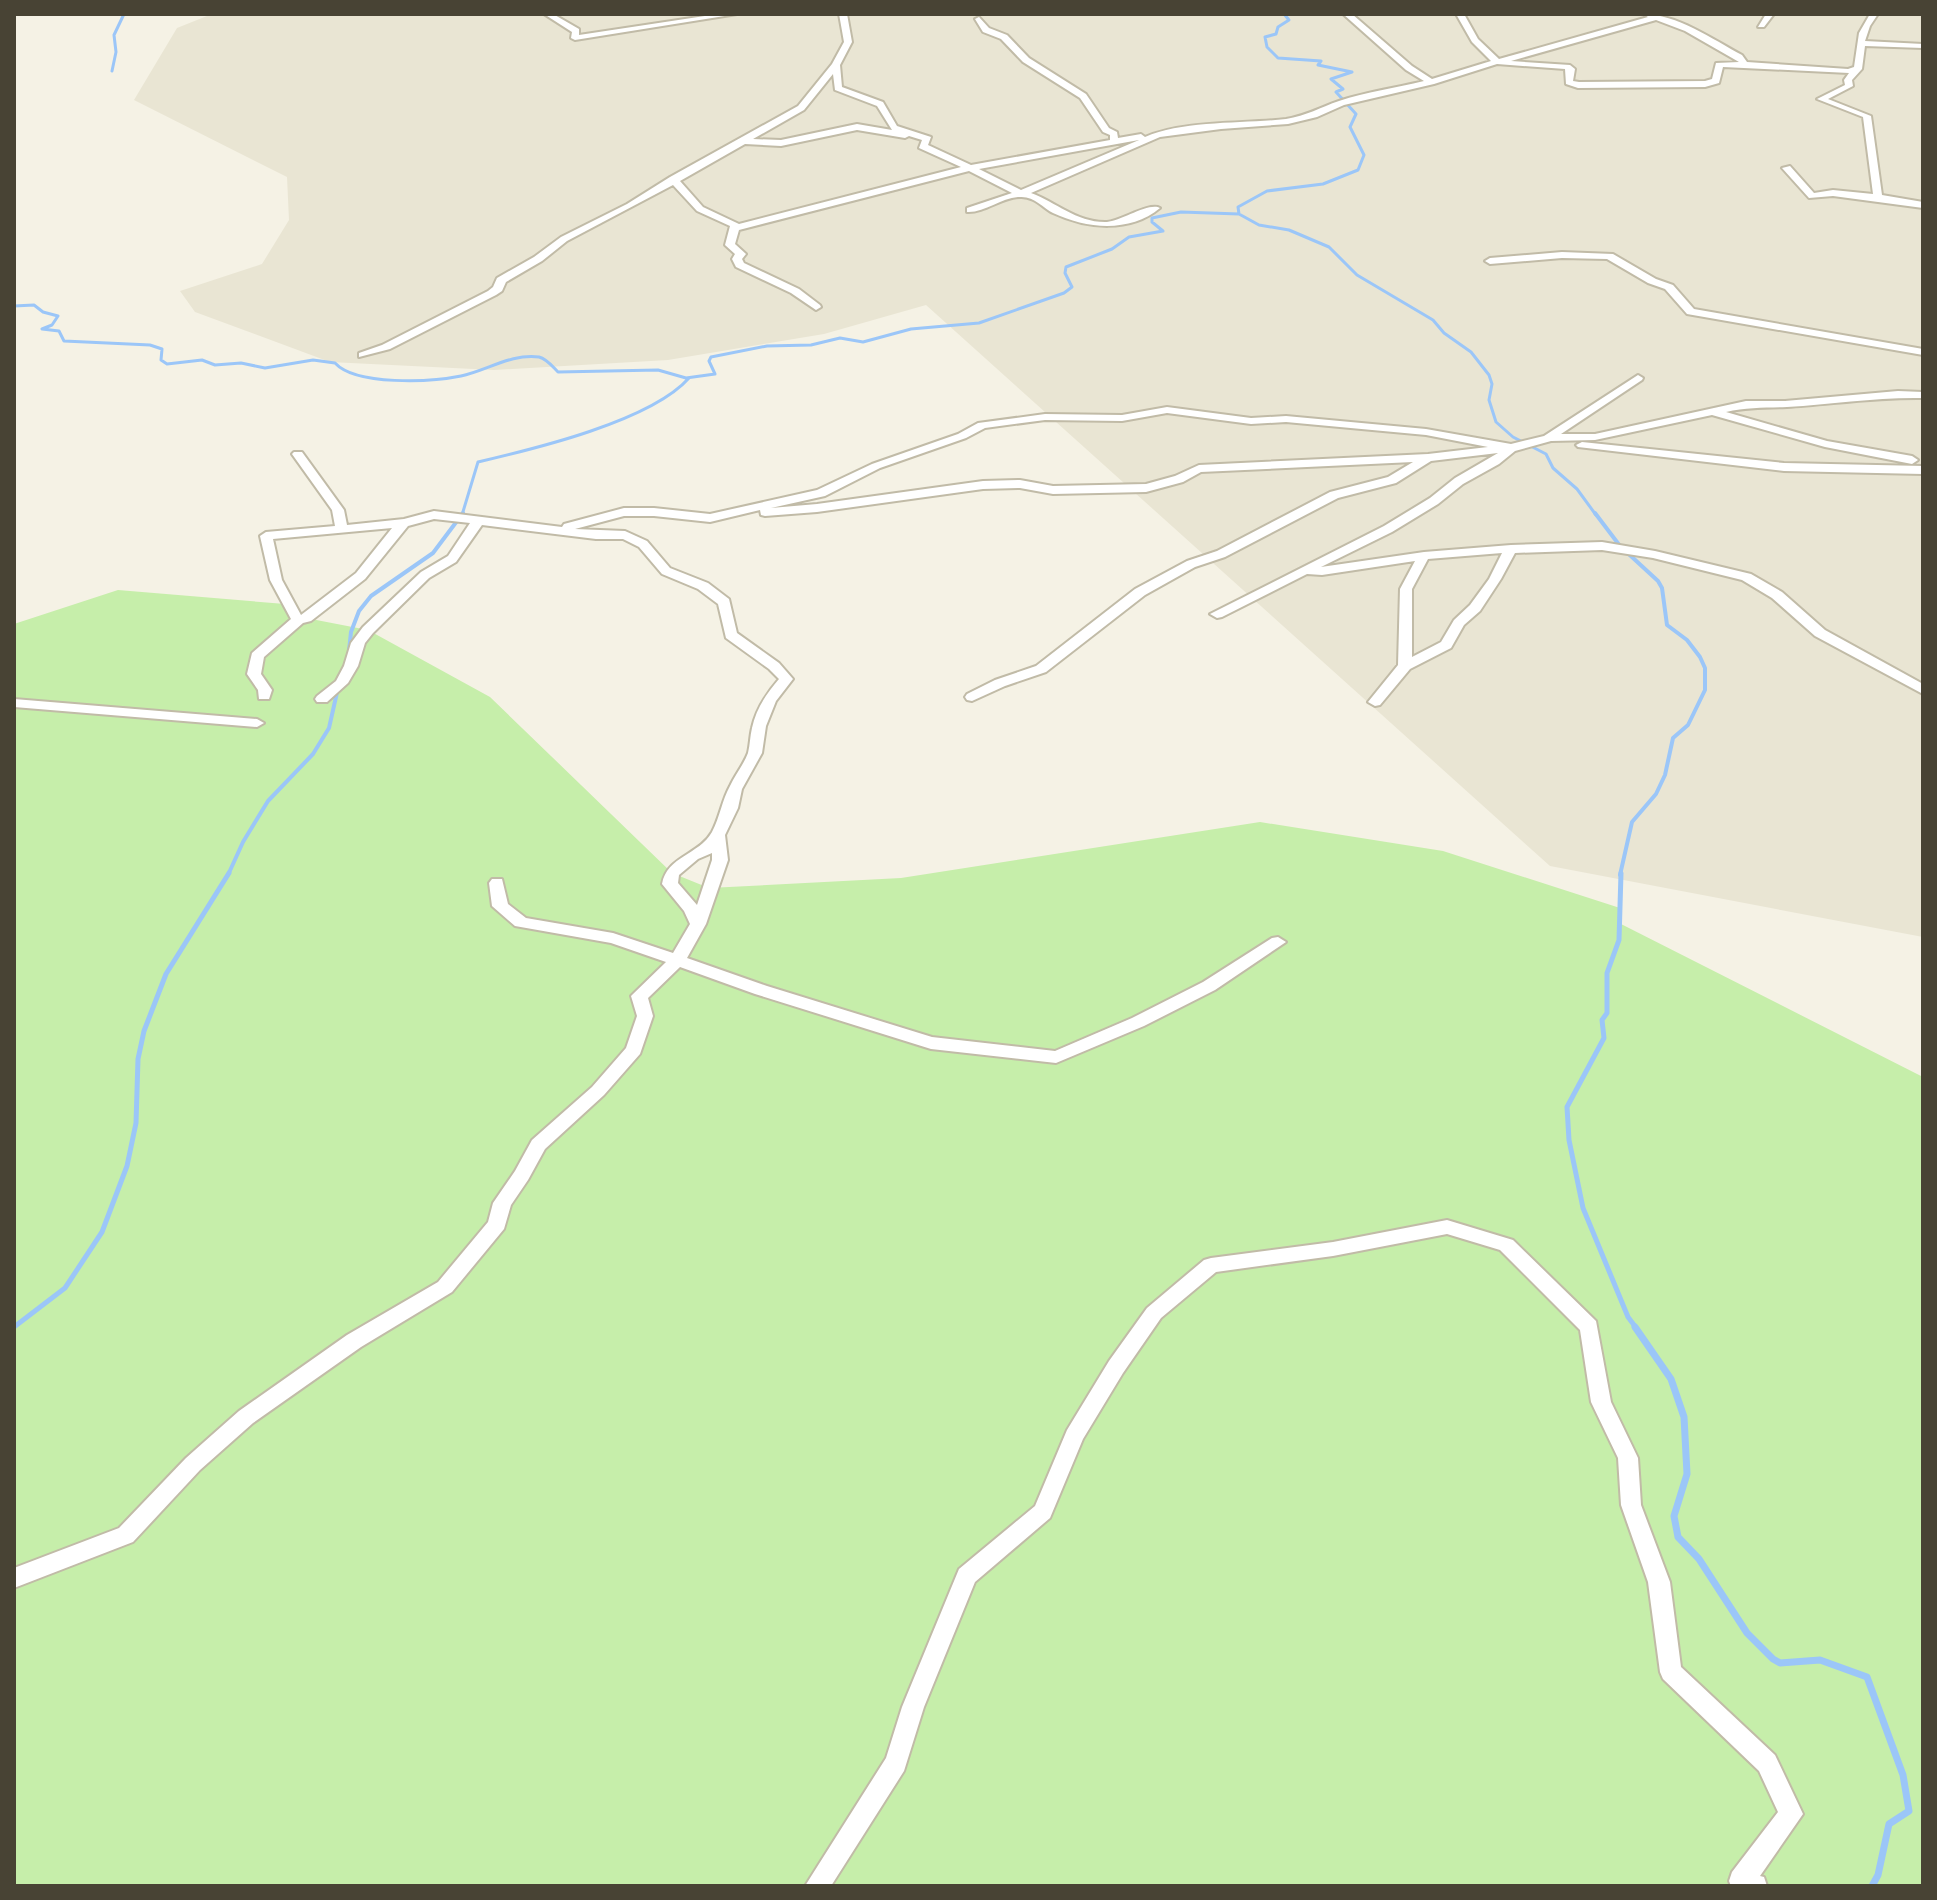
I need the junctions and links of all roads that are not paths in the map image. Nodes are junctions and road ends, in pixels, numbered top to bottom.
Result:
1 (548, 14) edge
2 (733, 14) edge
3 (843, 14) edge
4 (1347, 14) edge
5 (1460, 14) edge
6 (1647, 14) edge
7 (1672, 14) edge
8 (1770, 14) edge
9 (1874, 14) edge
10 (1657, 18) junction
11 (979, 19) dead end
12 (1761, 25) dead end
13 (1861, 43) junction
14 (1923, 46) edge
15 (1497, 62) junction
16 (1745, 64) junction
17 (836, 65) junction
18 (1855, 71) junction
19 (1431, 82) junction
20 (1158, 135) junction
21 (928, 139) junction
22 (741, 141) junction
23 (1114, 141) junction
24 (970, 168) junction
25 (1787, 168) dead end
26 (673, 179) junction
27 (1023, 192) junction
28 (1812, 196) junction
29 (1878, 197) junction
30 (1923, 205) edge
31 (1155, 208) dead end
32 (1823, 208) dead end
33 (970, 210) dead end
34 (736, 228) junction
35 (1490, 261) dead end
36 (816, 307) dead end
37 (1923, 352) edge
38 (363, 355) dead end
39 (1638, 378) dead end
40 (1923, 395) edge
41 (1712, 411) junction
42 (1548, 438) junction
43 (1511, 448) junction
44 (298, 454) dead end
45 (1428, 458) junction
46 (1923, 462) edge
47 (1923, 470) edge
48 (739, 511) junction
49 (478, 521) junction
50 (405, 523) junction
51 (560, 528) junction
52 (342, 530) junction
53 (1511, 549) junction
54 (1424, 556) junction
55 (1303, 570) junction
56 (1217, 614) dead end
57 (298, 620) junction
58 (1405, 666) junction
59 (1923, 690) edge
60 (264, 696) dead end
61 (972, 697) dead end
62 (322, 699) dead end
63 (1375, 702) dead end
64 (14, 703) edge
65 (257, 723) dead end
66 (718, 835) junction
67 (497, 883) dead end
68 (698, 924) junction
69 (1278, 942) dead end
70 (675, 960) junction
71 (14, 1578) edge
72 (817, 1886) edge
73 (1755, 1886) edge

1 - 2 street
3 - 17 street
4 - 19 street
5 - 15 street
6 - 10 street
7 - 10 street
8 - 12 street
9 - 13 street
10 - 15 street
10 - 16 street
11 - 23 street
13 - 14 street
13 - 18 street
15 - 16 street
15 - 19 street
16 - 18 street
17 - 21 street
17 - 22 street
18 - 29 street
19 - 20 street
20 - 23 street
20 - 27 street
21 - 22 street
21 - 24 street
22 - 26 street
23 - 24 street
24 - 27 street
24 - 34 street
25 - 28 street
26 - 34 street
26 - 38 street
27 - 31 street
27 - 33 street
28 - 29 street
28 - 32 street
29 - 30 street
34 - 36 street
35 - 37 street
39 - 42 street
40 - 41 street
41 - 42 street
41 - 46 street
42 - 43 street
42 - 47 street
43 - 45 street
43 - 48 street
43 - 55 street
44 - 52 street
45 - 48 street
45 - 61 street
48 - 51 street
49 - 50 street
49 - 51 street
49 - 62 street
50 - 52 street
50 - 57 street
51 - 66 street
52 - 57 street
53 - 54 street
53 - 58 street
53 - 59 street
54 - 55 street
54 - 58 street
55 - 56 street
57 - 60 street
58 - 63 street
64 - 65 street
66 - 68 street
66 - 68 street
67 - 70 street
68 - 70 street
69 - 70 street
70 - 71 street
72 - 73 street

